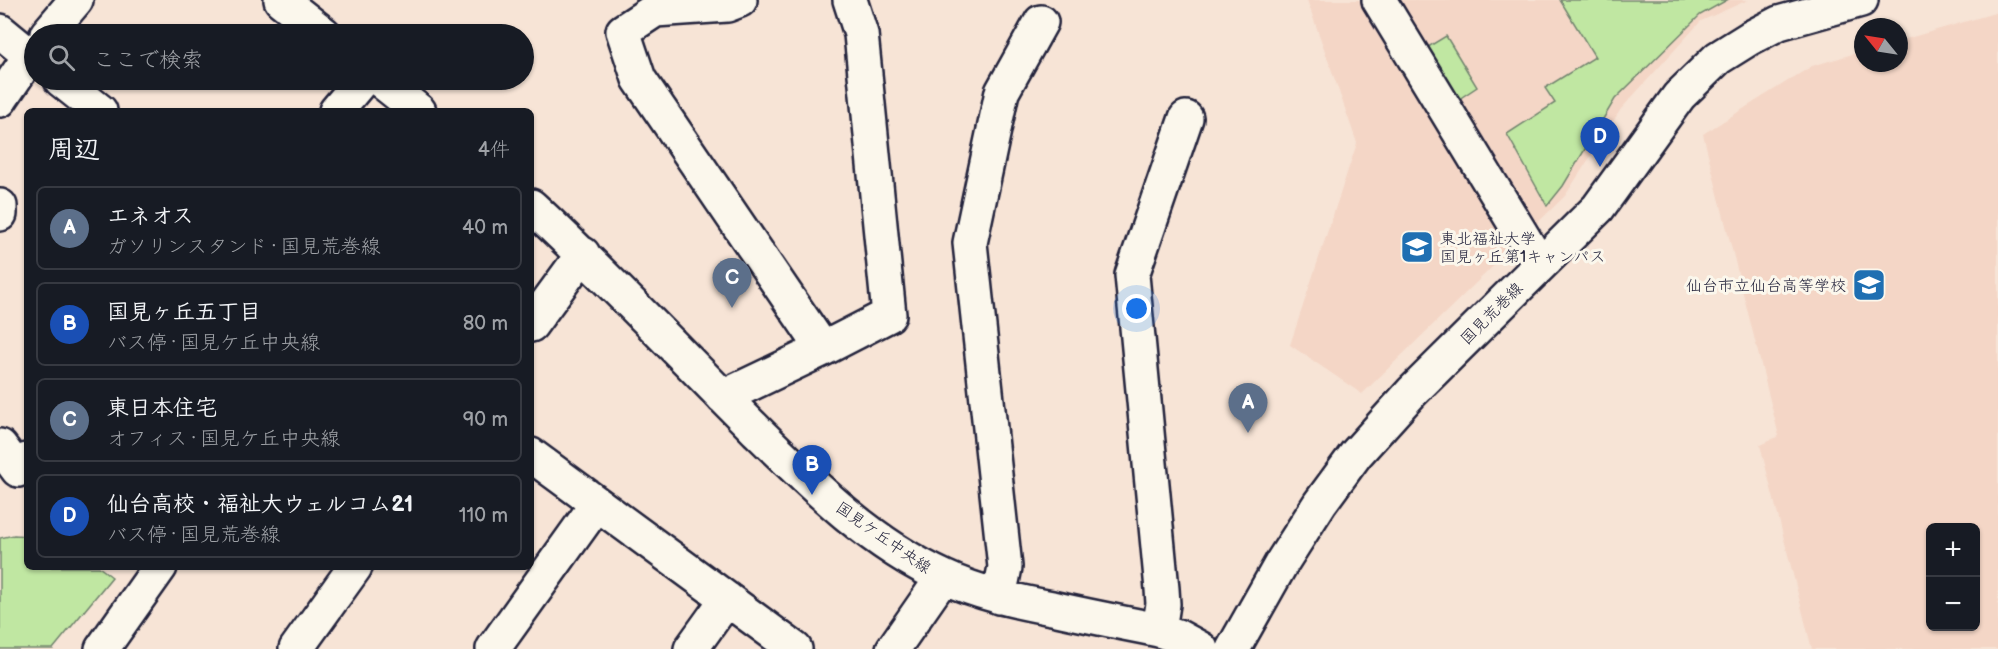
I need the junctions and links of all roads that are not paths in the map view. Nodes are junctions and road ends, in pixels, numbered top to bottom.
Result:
1 (76, 0) edge
2 (281, 0) edge
3 (740, 0) edge
4 (850, 0) edge
5 (1379, 0) edge
6 (1861, 0) edge
7 (1041, 22) dead end
8 (57, 24) edge
9 (311, 24) edge
10 (0, 31) edge
11 (24, 43) edge
12 (24, 67) edge
13 (74, 90) edge
14 (354, 90) edge
15 (393, 90) edge
16 (0, 99) edge
17 (96, 108) edge
18 (339, 108) edge
19 (415, 108) edge
20 (1186, 118) dead end
21 (0, 206) edge
22 (534, 210) edge
23 (0, 214) edge
24 (583, 254) junction
25 (1540, 264) junction
26 (534, 321) edge
27 (823, 349) junction
28 (723, 397) junction
29 (0, 446) edge
30 (534, 457) edge
31 (24, 463) edge
32 (597, 504) junction
33 (158, 570) edge
34 (354, 570) edge
35 (943, 577) junction
36 (999, 597) junction
37 (727, 599) junction
38 (1159, 630) junction
39 (102, 649) edge
40 (296, 649) edge
41 (493, 649) edge
42 (691, 649) edge
43 (795, 649) edge
44 (893, 649) edge
45 (1201, 649) edge
46 (1233, 649) edge

1 - 8 street
2 - 9 street
3 - 27 street
4 - 27 street
5 - 25 street
6 - 25 street, 国見荒巻線
7 - 36 street
10 - 11 street
12 - 16 street
13 - 17 street
14 - 18 street
15 - 19 street
20 - 38 street
21 - 23 street
22 - 24 street, 国見ケ丘中央線
24 - 26 street
24 - 28 street, 国見ケ丘中央線
25 - 46 street, 国見荒巻線
27 - 28 street
28 - 35 street, 国見ケ丘中央線
29 - 31 street
30 - 32 street
32 - 37 street
32 - 41 street
33 - 39 street
34 - 40 street
35 - 36 street, 国見ケ丘中央線
35 - 44 street
36 - 38 street, 国見ケ丘中央線
37 - 42 street
37 - 43 street
38 - 45 street, 国見ケ丘中央線

